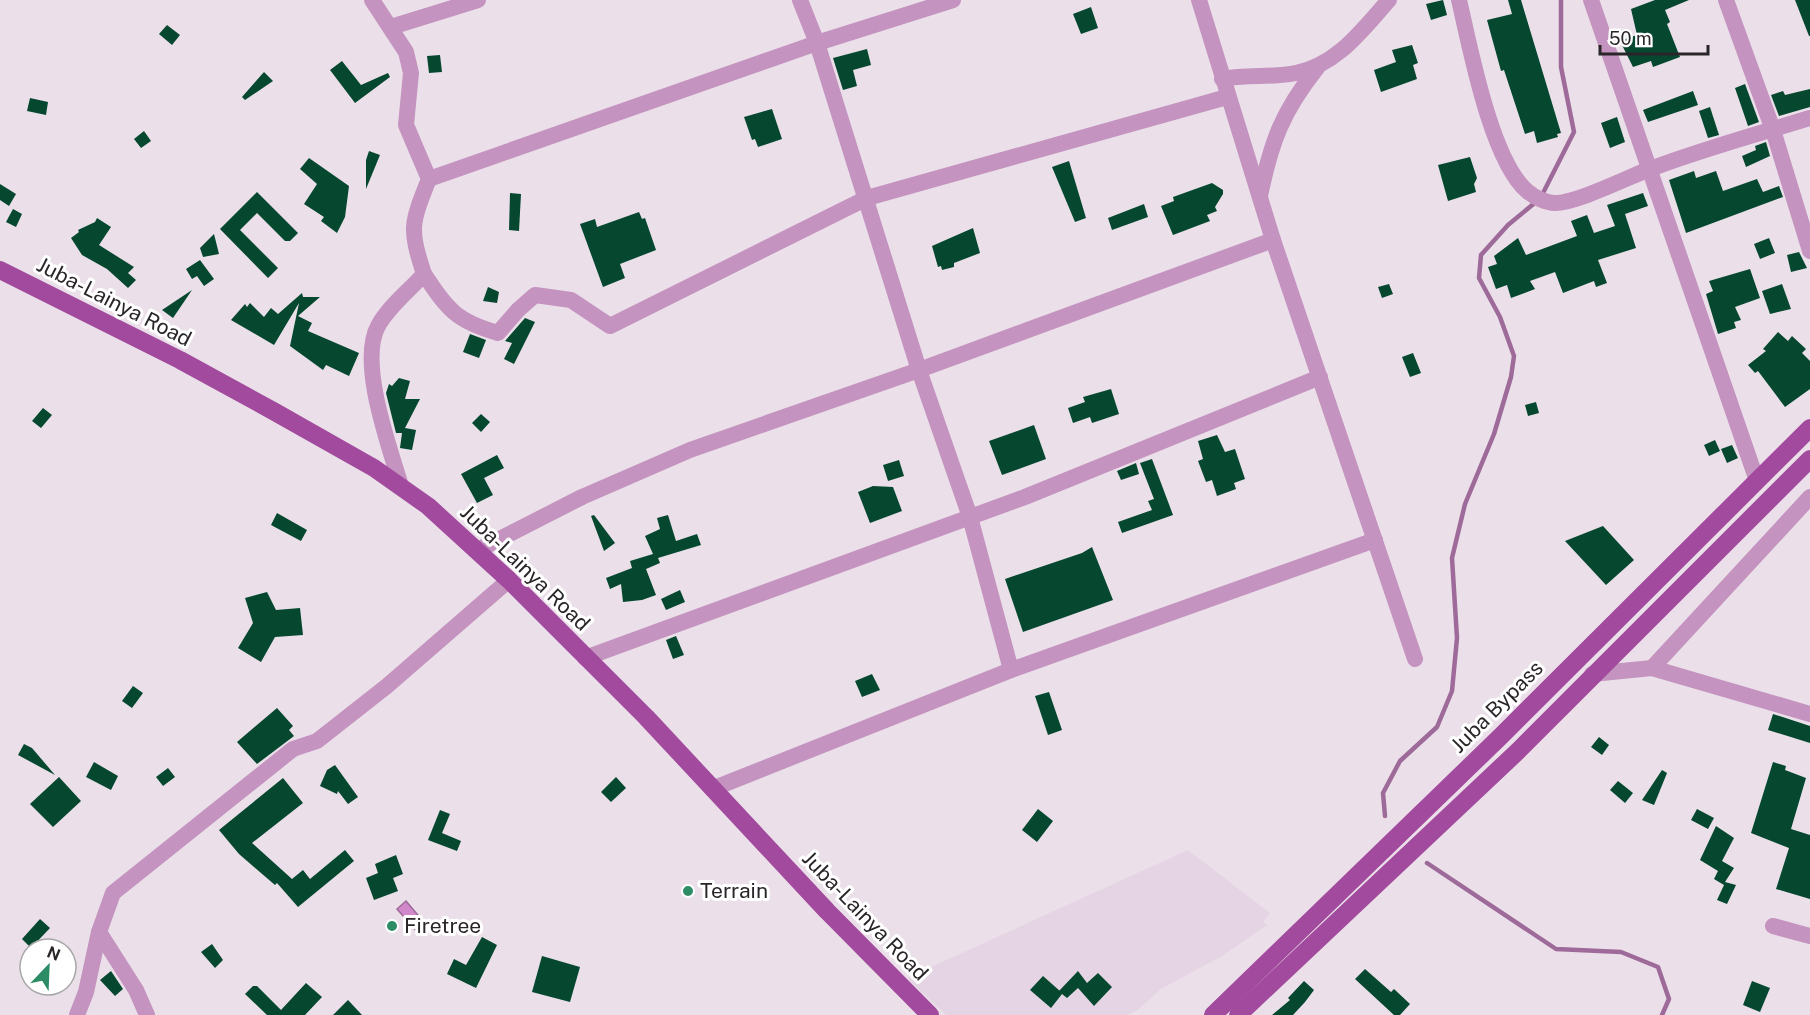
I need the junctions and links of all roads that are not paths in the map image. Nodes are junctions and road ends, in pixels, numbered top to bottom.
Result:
1 (372, 0) edge
2 (478, 0) edge
3 (800, 0) edge
4 (953, 0) edge
5 (1198, 0) edge
6 (1389, 0) edge
7 (1459, 0) edge
8 (1592, 0) edge
9 (1726, 0) edge
10 (391, 27) junction
11 (818, 43) junction
12 (1317, 68) junction
13 (1222, 79) junction
14 (1227, 97) junction
15 (1810, 118) edge
16 (1773, 130) junction
17 (1648, 170) junction
18 (429, 179) junction
19 (1260, 197) junction
20 (867, 198) junction
21 (1273, 240) junction
22 (1810, 251) edge
23 (0, 270) edge
24 (424, 274) junction
25 (919, 370) junction
26 (1320, 377) junction
27 (1810, 428) edge
28 (1810, 459) edge
29 (1757, 481) junction
30 (401, 486) junction
31 (1810, 497) edge
32 (970, 517) junction
33 (1375, 540) junction
34 (478, 550) junction
35 (509, 580) junction
36 (585, 658) junction
37 (1415, 658) dead end
38 (1652, 668) junction
39 (1011, 670) junction
40 (1592, 674) junction
41 (1810, 714) edge
42 (712, 789) junction
43 (1773, 926) dead end
44 (99, 932) junction
45 (1810, 936) edge
46 (77, 1015) edge
47 (147, 1015) edge
48 (930, 1015) edge
49 (1213, 1015) edge
50 (1238, 1015) edge

1 - 10 street
2 - 10 street
3 - 11 street
4 - 11 street
5 - 13 street
6 - 12 street
7 - 17 street
8 - 17 street
9 - 16 street
10 - 18 street
11 - 18 street
11 - 20 street
12 - 13 street
12 - 19 street
13 - 14 street
14 - 19 street
14 - 20 street
15 - 16 street
16 - 17 street
16 - 22 street
17 - 29 street
18 - 24 street
19 - 21 street
20 - 24 street
20 - 25 street
21 - 25 street
21 - 26 street
23 - 30 main road, Juba-Lainya Road
24 - 30 street
25 - 32 street
25 - 34 street
26 - 32 street
26 - 33 street
27 - 29 main road, Juba Bypass
28 - 40 main road
29 - 49 main road, Juba Bypass
30 - 34 main road, Juba-Lainya Road
31 - 38 street
32 - 36 street
32 - 39 street
33 - 37 street
33 - 39 street
34 - 35 main road, Juba-Lainya Road
35 - 36 main road, Juba-Lainya Road
35 - 44 street
36 - 42 main road, Juba-Lainya Road
38 - 40 street
38 - 41 street
39 - 42 street
40 - 50 main road
42 - 48 main road, Juba-Lainya Road
43 - 45 street
44 - 46 street
44 - 47 street

